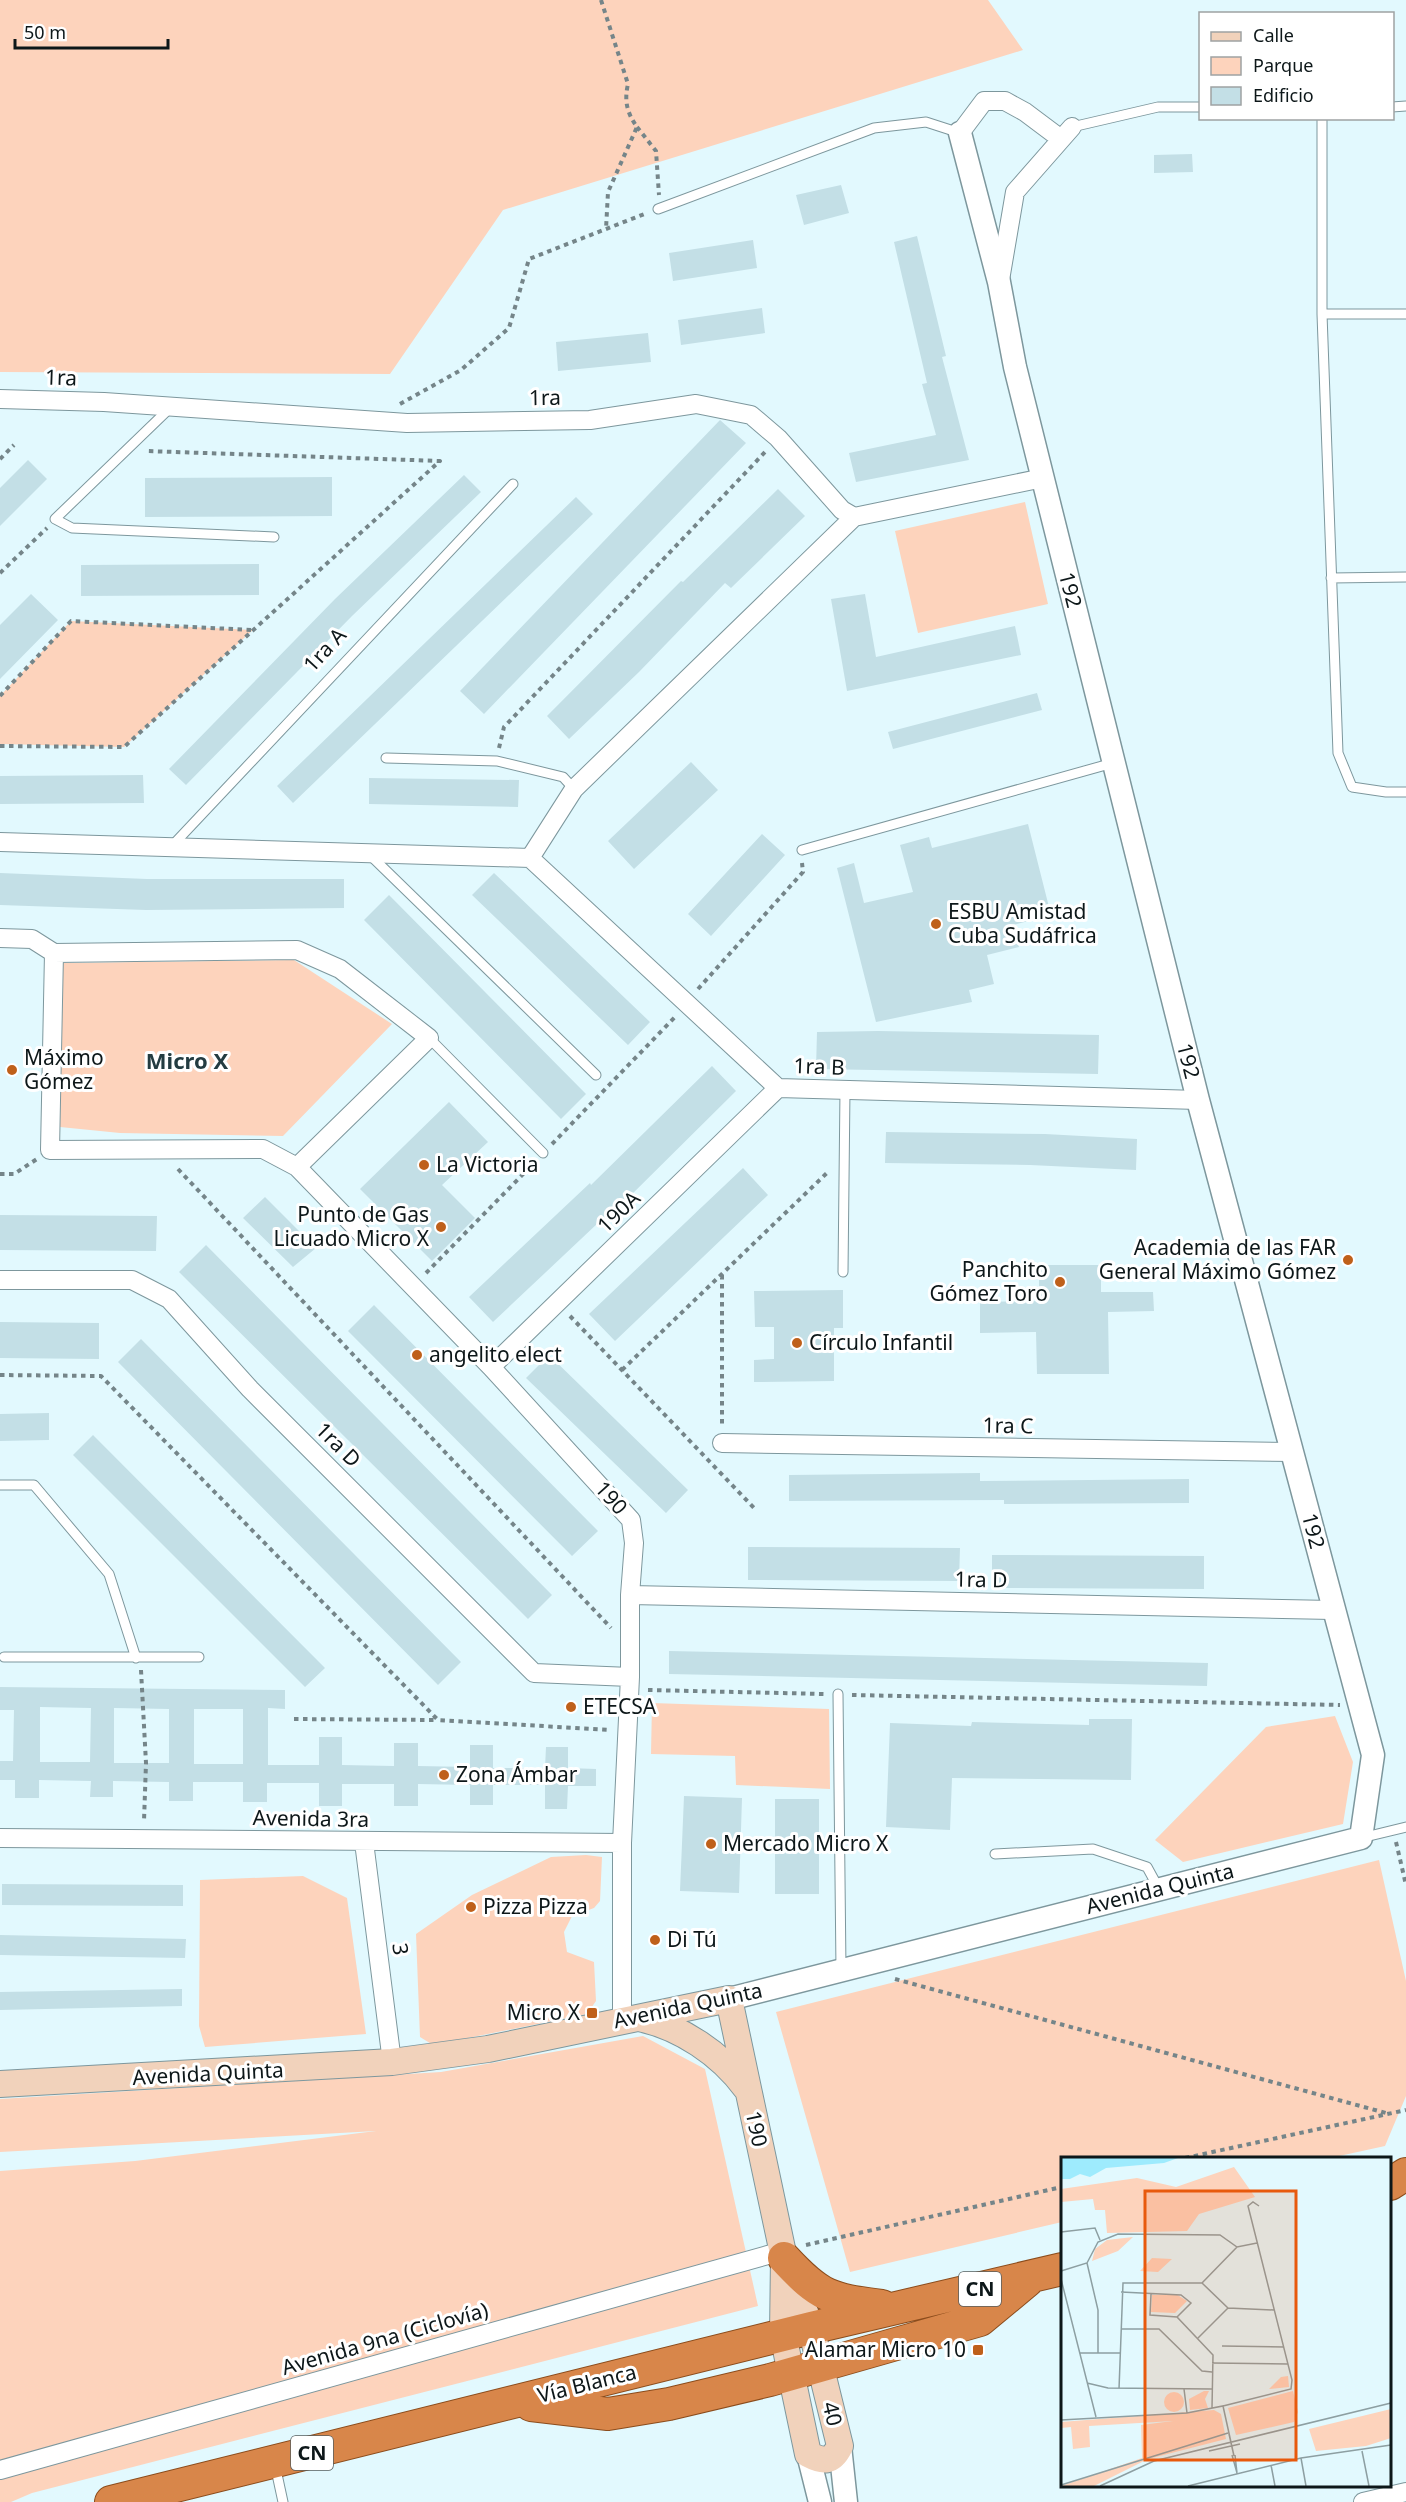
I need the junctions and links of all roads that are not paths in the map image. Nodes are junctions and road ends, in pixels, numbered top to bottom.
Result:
1 (1199, 107) edge
2 (1322, 120) edge
3 (960, 133) junction
4 (1067, 133) junction
5 (657, 209) road end
6 (999, 282) junction
7 (1322, 314) junction
8 (1406, 314) edge
9 (0, 399) edge
10 (171, 407) junction
11 (1043, 478) junction
12 (513, 484) dead end
13 (854, 517) junction
14 (274, 537) dead end
15 (1331, 578) junction
16 (1406, 578) edge
17 (386, 758) dead end
18 (1113, 763) junction
19 (574, 789) junction
20 (1406, 792) edge
21 (0, 842) edge
22 (170, 847) junction
23 (802, 850) road end
24 (369, 853) junction
25 (530, 858) junction
26 (0, 938) edge
27 (54, 953) junction
28 (429, 1038) junction
29 (596, 1075) dead end
30 (778, 1088) junction
31 (845, 1090) junction
32 (1198, 1100) junction
33 (543, 1153) road end
34 (297, 1167) junction
35 (843, 1272) dead end
36 (0, 1280) edge
37 (491, 1367) junction
38 (722, 1443) road end
39 (1293, 1452) junction
40 (0, 1485) edge
41 (630, 1595) junction
42 (1332, 1610) junction
43 (4, 1657) dead end
44 (199, 1657) dead end
45 (136, 1658) junction
46 (630, 1684) junction
47 (838, 1694) road end
48 (1406, 1827) edge
49 (0, 1838) edge
50 (1361, 1838) junction
51 (364, 1842) junction
52 (622, 1843) junction
53 (995, 1854) dead end
54 (1159, 1889) junction
55 (846, 1968) junction
56 (729, 1999) junction
57 (628, 2019) junction
58 (392, 2062) junction
59 (0, 2084) edge
60 (748, 2091) junction
61 (1406, 2174) edge
62 (1391, 2183) edge
63 (1406, 2189) edge
64 (1391, 2193) edge
65 (783, 2254) junction
66 (1061, 2269) edge
67 (1032, 2276) junction
68 (898, 2308) junction
69 (797, 2332) junction
70 (821, 2366) junction
71 (790, 2374) junction
72 (512, 2403) junction
73 (840, 2446) junction
74 (808, 2454) junction
75 (274, 2462) junction
76 (0, 2470) edge
77 (1406, 2492) edge
78 (111, 2502) edge
79 (283, 2502) edge
80 (820, 2502) edge
81 (846, 2502) edge
82 (1363, 2502) edge

1 - 4 lane
2 - 7 lane
3 - 4 street
3 - 5 lane
3 - 6 street, 192
4 - 6 street, 192
6 - 11 street, 192
7 - 8 lane
7 - 15 lane
9 - 10 street, 1ra
10 - 13 street, 1ra
10 - 14 lane
11 - 13 street
11 - 18 street, 192
12 - 22 lane, 1ra A
13 - 19 street
15 - 16 lane
15 - 20 lane
17 - 19 lane
18 - 23 lane
18 - 32 street, 192
19 - 25 street
21 - 22 street
22 - 24 street
24 - 25 street
24 - 29 lane
25 - 30 street, 1ra B
26 - 27 street
27 - 28 street
27 - 34 street, 190
28 - 33 lane
28 - 34 street
30 - 31 street, 1ra B
30 - 37 street, 190A
31 - 32 street, 1ra B
31 - 35 lane
32 - 39 street, 192
34 - 37 street, 190
36 - 46 street, 1ra D
37 - 41 street, 190
38 - 39 street, 1ra C
39 - 42 street, 192
40 - 45 lane
41 - 42 street, 1ra D
41 - 46 street, 190
42 - 50 street, 192
43 - 45 lane
44 - 45 lane
46 - 52 street, 190
47 - 55 lane
48 - 50 lane
49 - 51 street, Avenida 3ra
50 - 54 street, Avenida Quinta
51 - 52 street, Avenida 3ra
51 - 58 street, 3
52 - 57 street, 190
53 - 54 lane
54 - 55 street, Avenida Quinta
55 - 56 street, Avenida Quinta
56 - 57 main road, Avenida Quinta
56 - 60 main road, 190
57 - 58 main road, Avenida Quinta
57 - 60 main road
58 - 59 main road, Avenida Quinta
60 - 65 main road, 190
61 - 62 highway
63 - 64 highway
65 - 68 highway
65 - 69 main road, 190
65 - 76 street, Avenida 9na (Ciclovía)
66 - 67 highway, Vía Blanca / CN
67 - 68 highway, Vía Blanca / CN
67 - 70 highway
68 - 69 highway, Vía Blanca / CN
69 - 70 main road, 40
69 - 71 main road, 40
69 - 72 highway, Vía Blanca / CN
70 - 71 highway
70 - 73 main road, 40
71 - 72 highway
71 - 74 main road, 40
72 - 75 highway, Vía Blanca / CN
73 - 74 main road
73 - 81 street, 40
74 - 80 street, 40
75 - 78 highway, Vía Blanca / CN
75 - 79 lane
77 - 82 street

